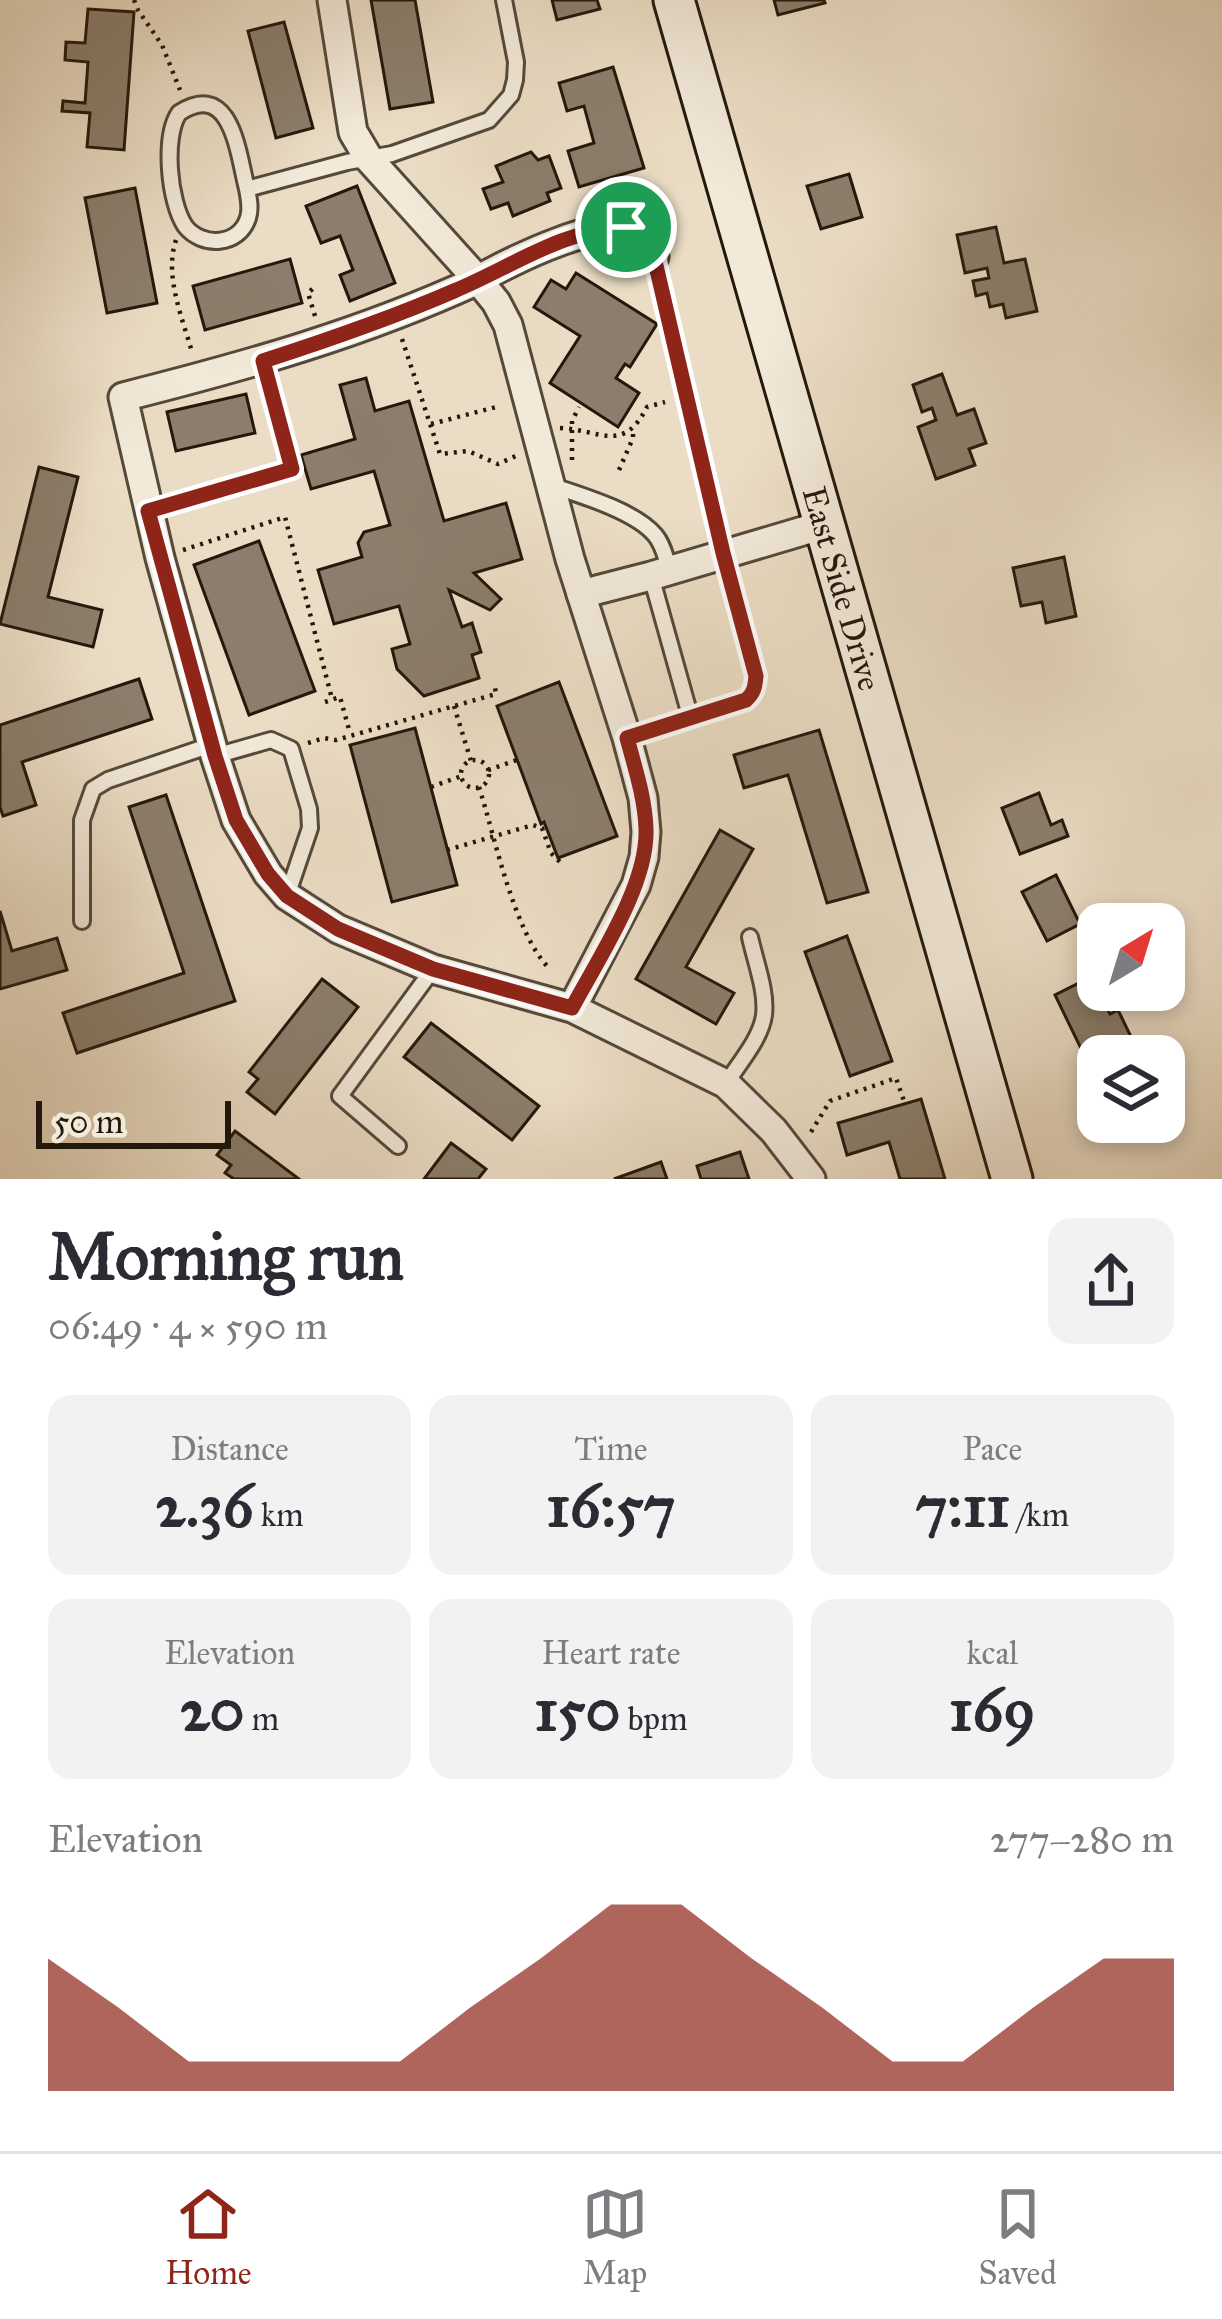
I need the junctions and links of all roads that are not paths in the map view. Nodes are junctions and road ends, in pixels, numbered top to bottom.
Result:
1 (332, 0) edge
2 (504, 0) edge
3 (674, 0) edge
4 (369, 159) junction
5 (248, 189) junction
6 (654, 257) joint
7 (478, 280) junction
8 (263, 361) junction
9 (561, 476) junction
10 (148, 511) junction
11 (823, 525) junction
12 (723, 553) junction
13 (661, 573) junction
14 (581, 594) junction
15 (691, 719) junction
16 (627, 738) junction
17 (213, 751) junction
18 (287, 896) junction
19 (82, 921) dead end
20 (750, 937) dead end
21 (433, 969) junction
22 (572, 1008) junction
23 (726, 1084) junction
24 (398, 1146) dead end
25 (811, 1179) edge
26 (1012, 1179) edge

1 - 4 street
2 - 4 lane
3 - 11 main road, East Side Drive
4 - 5 lane
4 - 7 street
5 - 5 lane
6 - 7 street
6 - 12 lane
7 - 8 street
7 - 9 street
8 - 10 street
8 - 10 lane
9 - 13 lane
9 - 14 street
10 - 17 street
11 - 12 street
11 - 26 main road, East Side Drive
12 - 13 street
12 - 15 lane
13 - 14 street
13 - 15 lane
14 - 16 street
15 - 16 lane
16 - 22 street
17 - 18 street
17 - 18 lane
17 - 19 lane
18 - 21 street
20 - 23 lane
21 - 22 street
21 - 24 lane
22 - 23 street
23 - 25 street

